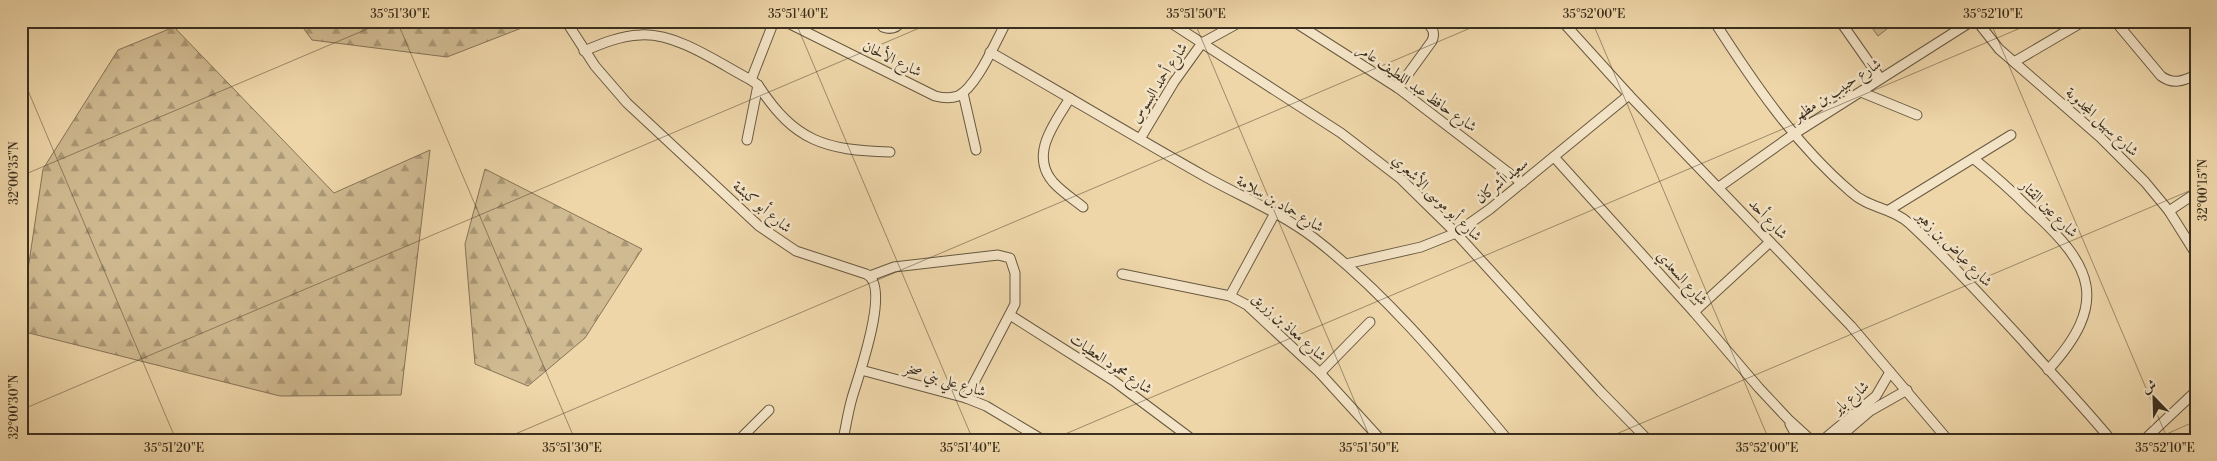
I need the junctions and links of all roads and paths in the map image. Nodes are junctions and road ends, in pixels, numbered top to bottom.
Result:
1 (566, 21) edge
2 (774, 21) edge
3 (784, 21) edge
4 (878, 21) edge
5 (902, 21) edge
6 (1007, 21) edge
7 (1168, 21) edge
8 (1242, 21) edge
9 (1293, 21) edge
10 (1424, 21) edge
11 (1714, 21) edge
12 (1840, 21) edge
13 (1972, 21) edge
14 (1977, 21) edge
15 (2084, 21) edge
16 (2115, 21) edge
17 (1563, 22) edge
18 (1202, 43) junction
19 (584, 50) junction
20 (990, 52) junction
21 (2014, 62) junction
22 (2196, 75) edge
23 (1880, 78) junction
24 (755, 82) junction
25 (1398, 88) junction
26 (1861, 92) junction
27 (963, 93) junction
28 (1629, 95) junction
29 (1070, 98) junction
30 (1917, 115) dead end
31 (1794, 134) junction
32 (2011, 135) dead end
33 (1140, 139) junction
34 (747, 140) dead end
35 (976, 150) dead end
36 (890, 152) dead end
37 (1554, 158) junction
38 (1974, 159) junction
39 (1522, 183) junction
40 (1719, 187) junction
41 (2196, 193) edge
42 (1083, 207) dead end
43 (1890, 210) junction
44 (2170, 212) junction
45 (1275, 214) junction
46 (1456, 233) junction
47 (1770, 242) junction
48 (2196, 254) edge
49 (1346, 264) junction
50 (1122, 274) dead end
51 (870, 276) junction
52 (1230, 296) junction
53 (1694, 312) junction
54 (1010, 315) junction
55 (1370, 322) dead end
56 (861, 370) junction
57 (2048, 370) junction
58 (1890, 372) junction
59 (1320, 373) junction
60 (1908, 390) junction
61 (2196, 390) edge
62 (966, 398) junction
63 (769, 410) dead end
64 (1788, 419) junction
65 (739, 440) edge
66 (844, 440) edge
67 (1043, 440) edge
68 (1193, 440) edge
69 (1381, 440) edge
70 (1508, 440) edge
71 (1648, 440) edge
72 (1799, 440) edge
73 (1811, 440) edge
74 (1823, 440) edge
75 (1836, 440) edge
76 (1948, 440) edge
77 (2112, 440) edge
78 (2144, 440) edge

1 - 19 street, شارع أبو كبشة
2 - 24 street
3 - 27 street, شارع الألحان
4 - 5 street
6 - 20 street
7 - 18 street, شارع أبو موسى الأشعري
8 - 18 street
9 - 25 street, شارع حافظ عبد اللطيف عامر
10 - 25 street
11 - 31 street, شارع عياض بن زهير
12 - 23 street
13 - 23 street, شارع حبيب بن مظهر
14 - 21 street, شارع سهيل المجدوبة
15 - 21 street
16 - 22 street
17 - 28 street, شارع أحد
18 - 33 street, شارع أحمد البسوس
18 - 46 street, شارع أبو موسى الأشعري
19 - 24 street
19 - 51 street, شارع أبو كبشة
20 - 27 street
20 - 29 street, شارع حماد بن سلامة
21 - 44 street, شارع سهيل المجدوبة
23 - 26 street, شارع حبيب بن مظهر
24 - 34 street
24 - 36 street
25 - 39 street, شارع حافظ عبد اللطيف عامر
26 - 30 street
26 - 31 street, شارع حبيب بن مظهر
27 - 35 street
28 - 37 street, سعيد أشركان
28 - 40 street, شارع أحد
29 - 33 street, شارع حماد بن سلامة
29 - 42 street
31 - 40 street, شارع حبيب بن مظهر
31 - 43 street, شارع عياض بن زهير
32 - 38 street
33 - 45 street, شارع حماد بن سلامة
37 - 39 street, سعيد أشركان
37 - 53 street, شارع السعدي
38 - 43 street
38 - 57 street, شارع عين القتار
39 - 46 street, سعيد أشركان
40 - 47 street, شارع أحد
41 - 44 street
43 - 57 street, شارع عياض بن زهير
44 - 48 street, شارع سهيل المجدوبة
45 - 49 street, شارع حماد بن سلامة
45 - 52 street
46 - 49 street, سعيد أشركان
46 - 71 street, شارع أبو موسى الأشعري
47 - 53 street
47 - 58 street, شارع أحد
49 - 70 street, شارع حماد بن سلامة
50 - 52 street, شارع معاذ بن زريق
51 - 54 street
51 - 56 street
52 - 59 street, شارع معاذ بن زريق
53 - 64 street, شارع السعدي
54 - 62 street
54 - 68 street, شارع محمود العطيات
55 - 59 street
56 - 62 street, شارع علي بني صخر
56 - 66 street
57 - 77 street, شارع عياض بن زهير
58 - 60 street, شارع أحد
58 - 74 street, شارع باير
59 - 69 street, شارع معاذ بن زريق
60 - 75 street, شارع باير
60 - 76 street, شارع أحد
61 - 78 street
62 - 67 street, شارع علي بني صخر
63 - 65 street
64 - 72 street, شارع السعدي
64 - 73 street, شارع السعدي

